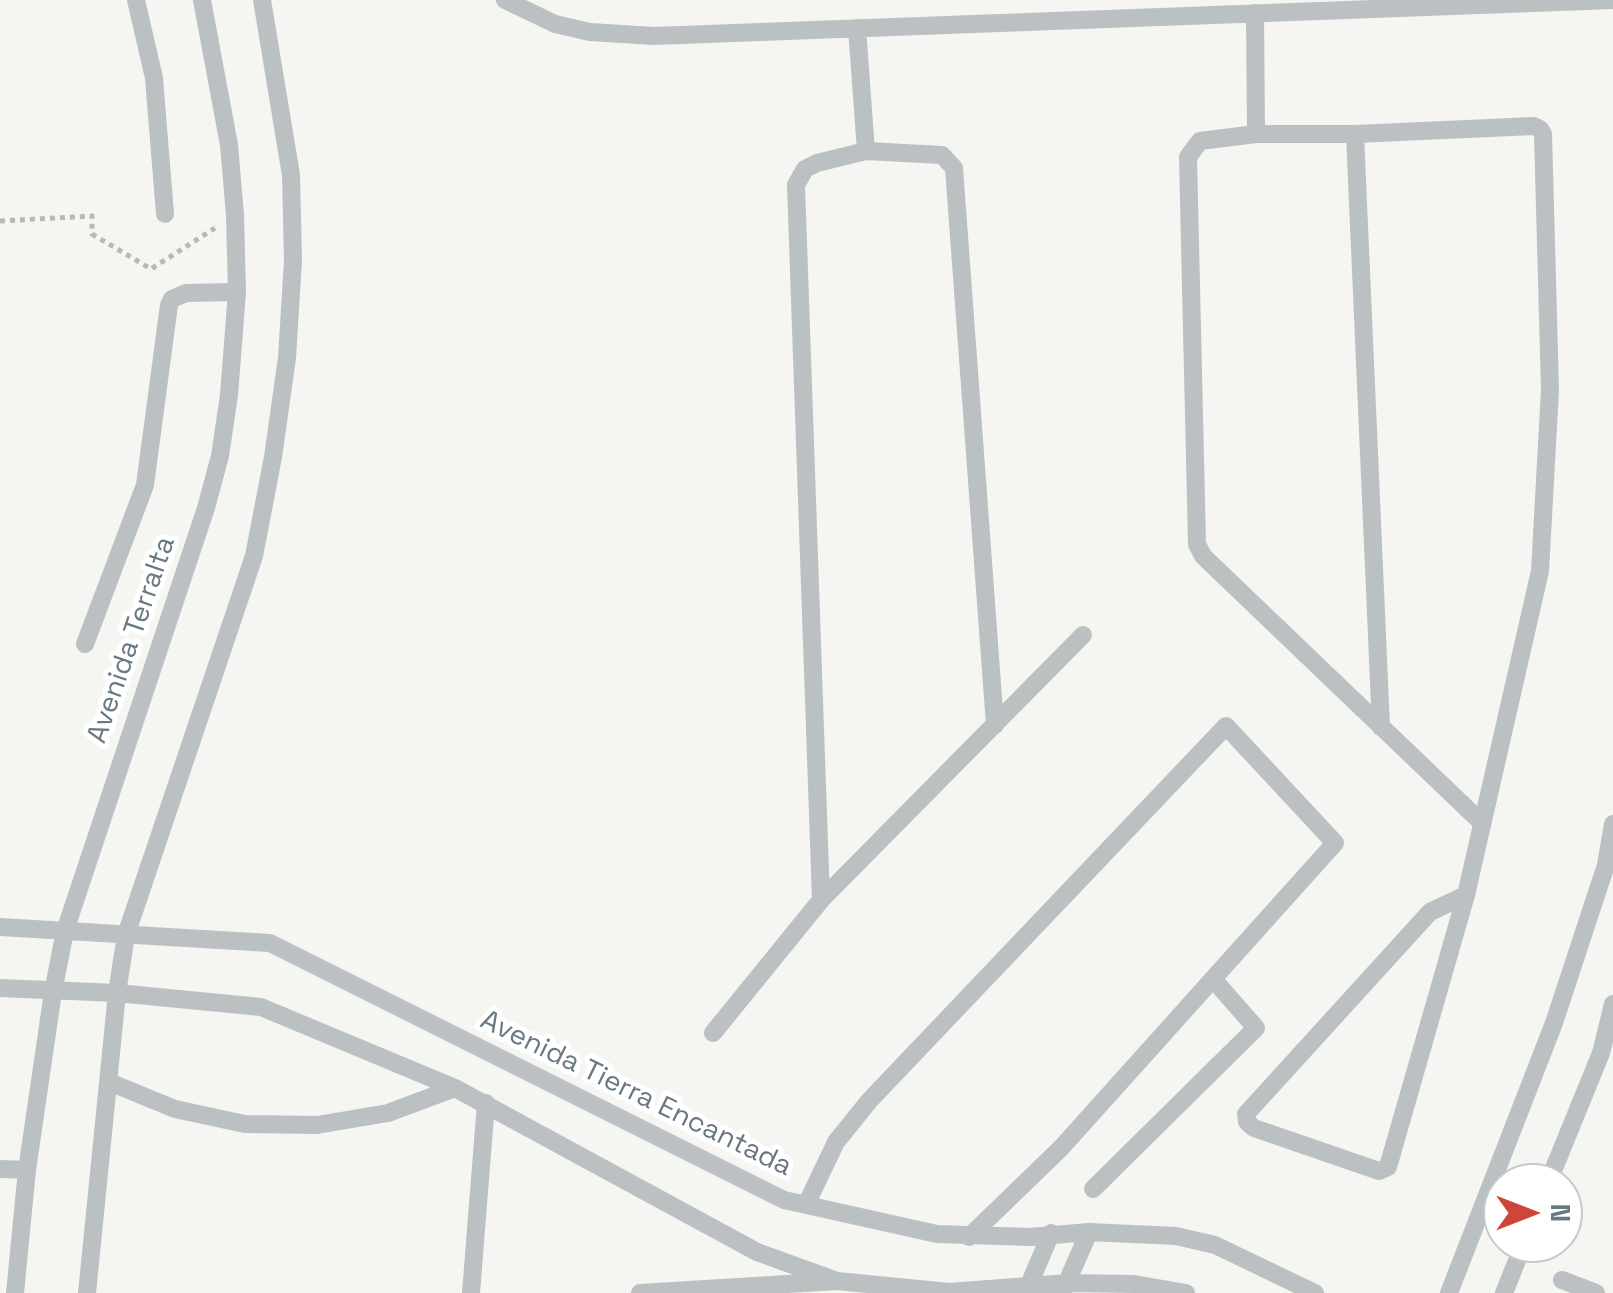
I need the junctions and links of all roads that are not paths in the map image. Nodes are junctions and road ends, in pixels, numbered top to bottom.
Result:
1 (136, 0) edge
2 (202, 0) edge
3 (262, 0) edge
4 (1613, 0) edge
5 (512, 4) edge
6 (1255, 13) junction
7 (857, 28) junction
8 (1256, 134) junction
9 (1355, 134) junction
10 (866, 151) junction
11 (165, 214) dead end
12 (236, 292) junction
13 (1083, 635) dead end
14 (85, 644) dead end
15 (995, 725) junction
16 (1382, 728) junction
17 (1482, 822) junction
18 (1613, 824) edge
19 (1466, 896) junction
20 (822, 900) junction
21 (0, 927) edge
22 (65, 930) junction
23 (126, 934) junction
24 (1213, 979) junction
25 (0, 988) edge
26 (52, 992) junction
27 (116, 994) junction
28 (1613, 1004) edge
29 (714, 1032) dead end
30 (108, 1082) junction
31 (455, 1088) junction
32 (486, 1103) junction
33 (1556, 1163) edge
34 (0, 1169) edge
35 (27, 1170) junction
36 (1093, 1189) dead end
37 (806, 1205) junction
38 (1090, 1232) junction
39 (1051, 1233) junction
40 (970, 1237) junction
41 (1516, 1263) edge
42 (1562, 1280) dead end
43 (837, 1281) junction
44 (1065, 1288) edge
45 (1028, 1289) edge
46 (15, 1293) edge
47 (86, 1293) edge
48 (471, 1293) edge
49 (640, 1293) edge
50 (1186, 1293) edge
51 (1315, 1293) edge
52 (1449, 1293) edge
53 (1504, 1293) edge
54 (1596, 1293) edge

1 - 11 street
2 - 12 street, Avenida Terralta
3 - 23 street
4 - 6 street
5 - 7 street
6 - 7 street
6 - 8 street
7 - 10 street
8 - 9 street
8 - 16 street
9 - 16 street
9 - 17 street
10 - 15 street
10 - 20 street
12 - 14 street
12 - 22 street, Avenida Terralta
13 - 15 street
15 - 20 street
16 - 17 street
17 - 19 street
18 - 52 street
19 - 19 street
20 - 29 street
21 - 22 street, Avenida Tierra Encantada
22 - 23 street, Avenida Tierra Encantada
22 - 26 street, Avenida Terralta
23 - 27 street
23 - 37 street, Avenida Tierra Encantada
24 - 36 street
24 - 37 street
24 - 40 street
25 - 26 street
26 - 27 street
26 - 35 street, Avenida Terralta
27 - 30 street
27 - 31 street
28 - 33 street
30 - 31 street
30 - 47 street
31 - 32 street
32 - 43 street
32 - 48 street
34 - 35 street
35 - 46 street, Avenida Terralta
37 - 40 street, Avenida Tierra Encantada
38 - 39 street, Avenida Tierra Encantada
38 - 44 street
38 - 51 street, Avenida Tierra Encantada
39 - 40 street, Avenida Tierra Encantada
39 - 45 street
41 - 53 street
42 - 54 street
43 - 45 street
43 - 49 street
44 - 45 street
44 - 50 street

